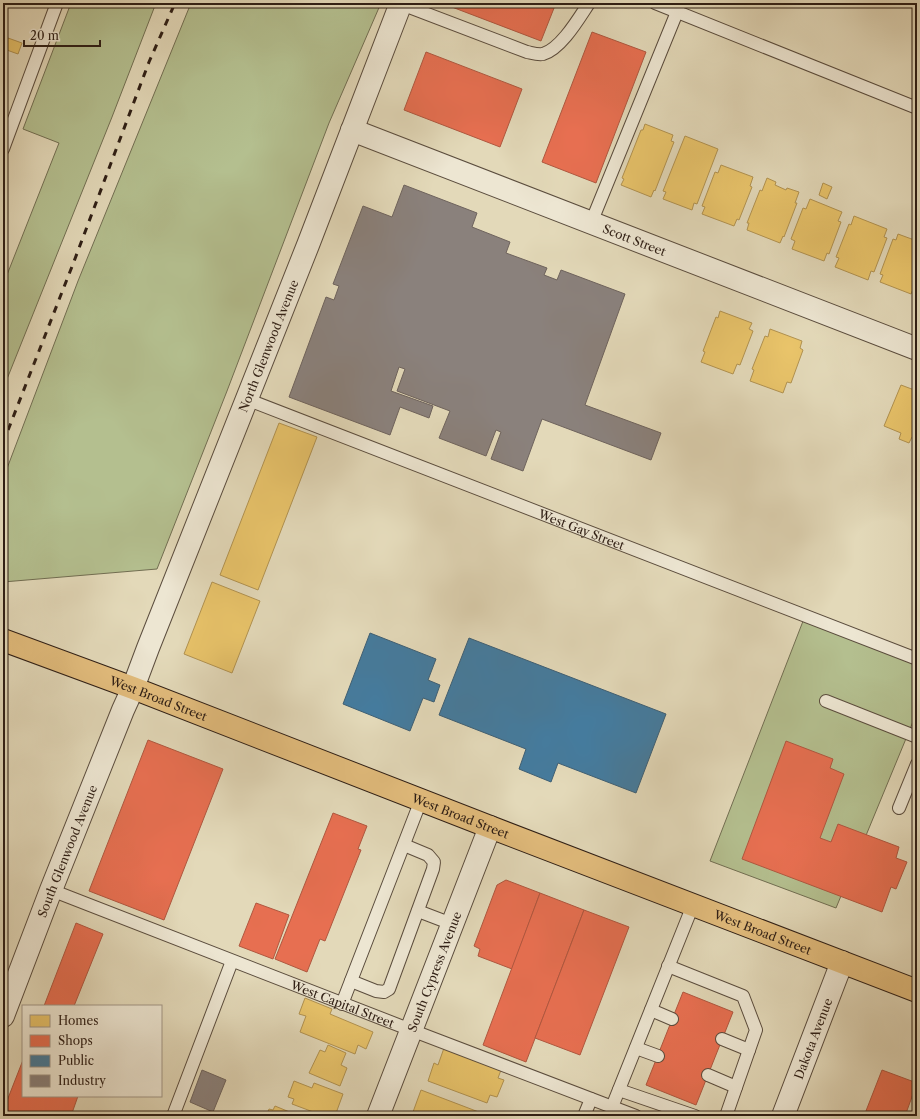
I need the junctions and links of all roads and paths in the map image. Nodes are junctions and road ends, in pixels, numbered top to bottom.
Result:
1 (57, 3) edge
2 (401, 3) edge
3 (589, 3) edge
4 (655, 3) edge
5 (677, 12) junction
6 (917, 108) edge
7 (7, 123) edge
8 (352, 130) junction
9 (3, 149) edge
10 (591, 223) junction
11 (917, 349) edge
12 (246, 399) junction
13 (3, 640) edge
14 (917, 659) edge
15 (133, 688) junction
16 (826, 701) dead end
17 (917, 737) edge
18 (917, 764) edge
19 (421, 800) junction
20 (899, 808) dead end
21 (490, 826) junction
22 (404, 845) junction
23 (51, 890) junction
24 (693, 905) junction
25 (418, 911) junction
26 (452, 924) junction
27 (232, 961) junction
28 (842, 962) junction
29 (668, 966) junction
30 (350, 981) junction
31 (917, 991) edge
32 (342, 1004) junction
33 (651, 1010) junction
34 (3, 1016) edge
35 (672, 1019) dead end
36 (411, 1030) junction
37 (722, 1039) dead end
38 (636, 1048) junction
39 (749, 1050) junction
40 (658, 1056) dead end
41 (708, 1076) dead end
42 (736, 1087) junction
43 (619, 1090) junction
44 (591, 1099) junction
45 (612, 1107) junction
46 (173, 1116) edge
47 (378, 1116) edge
48 (584, 1116) edge
49 (636, 1116) edge
50 (695, 1116) edge
51 (726, 1116) edge
52 (783, 1116) edge

1 - 7 lane
2 - 3 lane
2 - 8 street, North Glenwood Avenue
4 - 5 lane
5 - 6 lane
5 - 10 lane
7 - 9 lane
8 - 10 street, Scott Street
8 - 12 street, North Glenwood Avenue
10 - 11 street, Scott Street
12 - 14 lane, West Gay Street
12 - 15 street, North Glenwood Avenue
13 - 15 main road, West Broad Street
15 - 19 main road, West Broad Street
15 - 23 street, South Glenwood Avenue
16 - 17 lane
18 - 20 lane
19 - 21 main road, West Broad Street
19 - 22 lane
21 - 24 main road, West Broad Street
21 - 26 street, South Cypress Avenue
22 - 25 lane
22 - 30 lane
23 - 27 lane, West Capital Street
23 - 34 street, South Glenwood Avenue
24 - 28 main road, West Broad Street
24 - 29 lane
25 - 26 lane
25 - 30 lane
26 - 36 street, South Cypress Avenue
27 - 32 lane, West Capital Street
27 - 46 lane
28 - 31 main road, West Broad Street
28 - 52 street, Dakota Avenue
29 - 33 lane
29 - 39 lane
30 - 32 lane
32 - 36 lane, West Capital Street
33 - 35 lane
33 - 38 lane
36 - 44 lane, West Capital Street
36 - 47 street, South Cypress Avenue
37 - 39 lane
38 - 40 lane
38 - 43 lane
39 - 42 lane
41 - 42 lane
42 - 51 lane
43 - 45 lane
43 - 50 lane
44 - 45 lane, West Capital Street
44 - 48 lane
45 - 49 lane, West Capital Street

